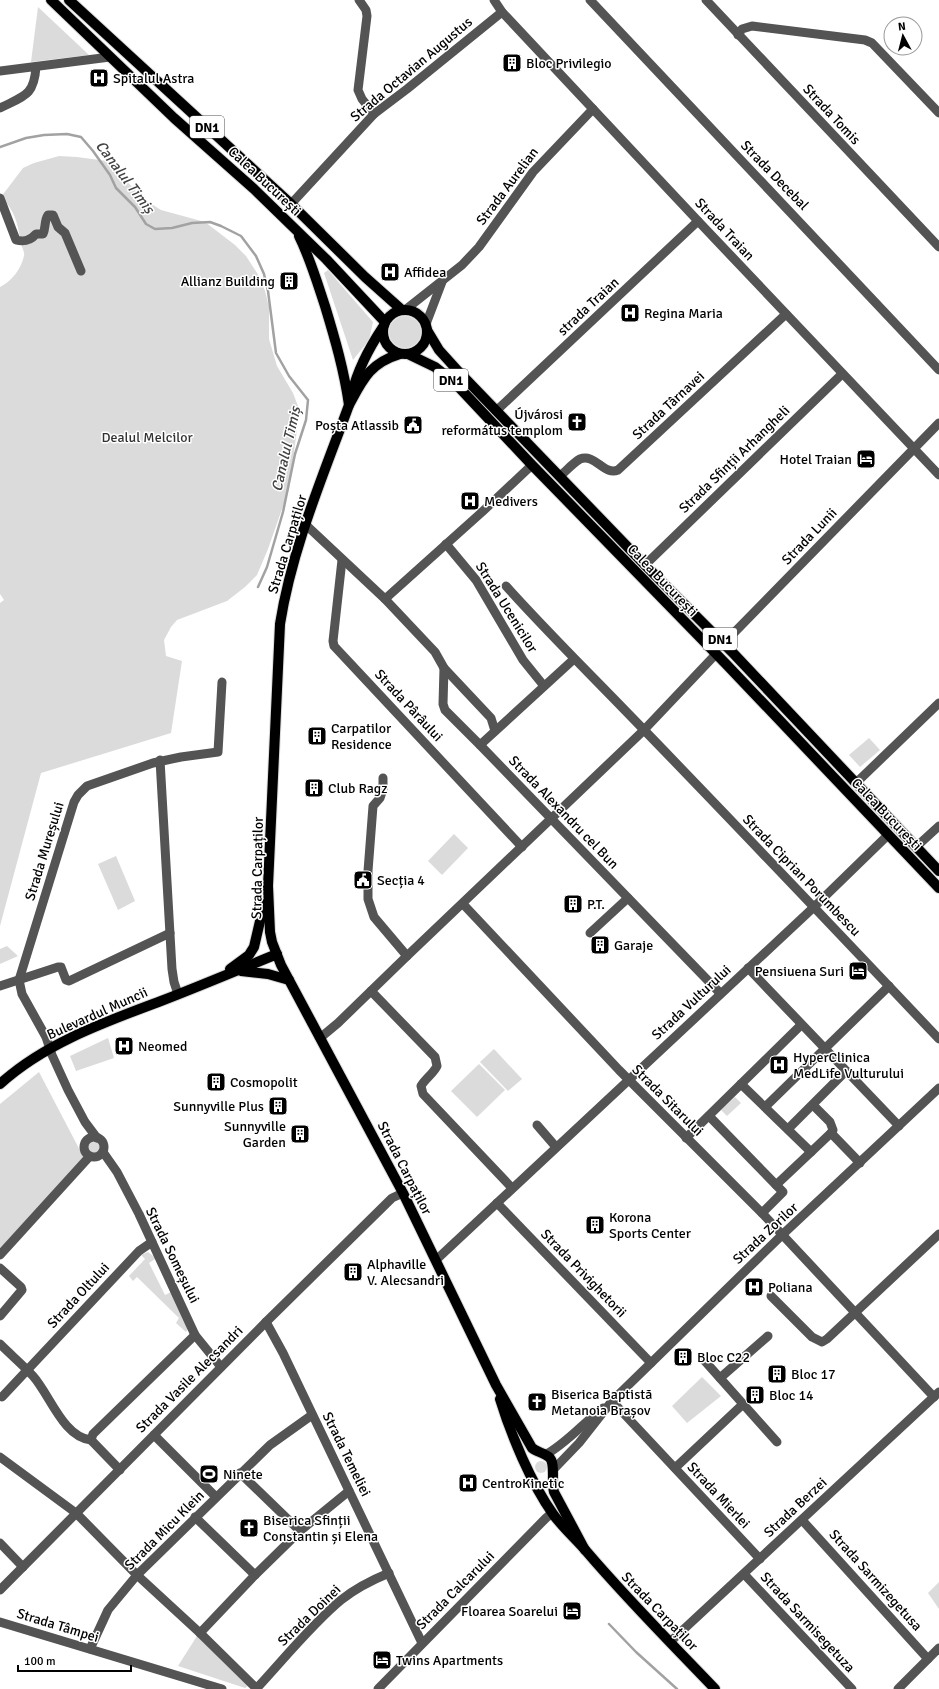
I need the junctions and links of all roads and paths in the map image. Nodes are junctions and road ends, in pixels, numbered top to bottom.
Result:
1 (51, 0) edge
2 (69, 0) edge
3 (359, 0) edge
4 (494, 0) edge
5 (590, 0) edge
6 (706, 0) edge
7 (502, 12) junction
8 (738, 35) junction
9 (110, 57) junction
10 (36, 67) junction
11 (0, 71) edge
12 (0, 108) edge
13 (593, 109) junction
14 (939, 113) edge
15 (374, 114) junction
16 (0, 198) edge
17 (291, 204) junction
18 (698, 221) junction
19 (297, 231) junction
20 (939, 247) edge
21 (81, 271) dead end
22 (442, 281) junction
23 (404, 310) junction
24 (786, 314) junction
25 (384, 324) junction
26 (426, 327) junction
27 (404, 354) junction
28 (939, 370) edge
29 (842, 374) junction
30 (349, 405) junction
31 (496, 410) junction
32 (939, 423) edge
33 (914, 448) junction
34 (532, 465) junction
35 (939, 475) edge
36 (560, 476) junction
37 (306, 525) junction
38 (446, 544) junction
39 (342, 560) junction
40 (645, 565) junction
41 (506, 586) dead end
42 (385, 599) junction
43 (724, 643) junction
44 (716, 654) junction
45 (574, 659) junction
46 (444, 668) junction
47 (222, 682) dead end
48 (544, 686) junction
49 (939, 703) edge
50 (495, 731) junction
51 (643, 731) junction
52 (480, 745) junction
53 (160, 760) junction
54 (383, 778) dead end
55 (856, 783) junction
56 (551, 819) junction
57 (939, 826) edge
58 (888, 835) junction
59 (522, 847) junction
60 (916, 847) junction
61 (939, 871) edge
62 (268, 886) junction
63 (939, 888) edge
64 (628, 898) junction
65 (463, 904) junction
66 (814, 907) junction
67 (590, 932) dead end
68 (170, 933) junction
69 (277, 954) junction
70 (406, 956) junction
71 (748, 968) junction
72 (237, 971) junction
73 (19, 980) junction
74 (289, 980) junction
75 (213, 981) junction
76 (0, 986) edge
77 (889, 986) junction
78 (371, 991) junction
79 (720, 993) junction
80 (178, 994) junction
81 (801, 1026) junction
82 (320, 1038) junction
83 (939, 1039) edge
84 (50, 1048) junction
85 (824, 1049) junction
86 (846, 1071) junction
87 (628, 1080) junction
88 (0, 1084) edge
89 (742, 1084) junction
90 (939, 1088) edge
91 (813, 1105) junction
92 (766, 1107) junction
93 (709, 1116) junction
94 (85, 1122) junction
95 (537, 1125) dead end
96 (899, 1126) junction
97 (788, 1129) junction
98 (831, 1133) junction
99 (97, 1138) junction
100 (686, 1138) junction
101 (85, 1142) junction
102 (556, 1147) junction
103 (103, 1152) junction
104 (811, 1152) junction
105 (90, 1156) junction
106 (860, 1163) junction
107 (776, 1185) junction
108 (512, 1188) junction
109 (403, 1193) junction
110 (497, 1203) junction
111 (762, 1213) junction
112 (939, 1234) edge
113 (782, 1235) junction
114 (152, 1242) junction
115 (0, 1255) edge
116 (436, 1260) junction
117 (0, 1268) edge
118 (772, 1296) dead end
119 (855, 1314) junction
120 (0, 1316) edge
121 (266, 1322) junction
122 (195, 1335) junction
123 (768, 1336) dead end
124 (0, 1344) edge
125 (703, 1359) dead end
126 (651, 1363) junction
127 (221, 1367) junction
128 (27, 1370) junction
129 (720, 1378) junction
130 (496, 1385) junction
131 (936, 1395) edge
132 (2, 1397) dead end
133 (612, 1401) junction
134 (742, 1405) junction
135 (312, 1415) junction
136 (154, 1435) junction
137 (91, 1440) junction
138 (777, 1442) dead end
139 (543, 1454) junction
140 (0, 1457) edge
141 (527, 1467) junction
142 (674, 1468) junction
143 (120, 1470) junction
144 (553, 1472) junction
145 (240, 1473) junction
146 (533, 1478) junction
147 (349, 1491) junction
148 (216, 1497) junction
149 (76, 1513) junction
150 (552, 1513) junction
151 (195, 1517) junction
152 (802, 1520) junction
153 (300, 1531) junction
154 (0, 1543) edge
155 (585, 1550) junction
156 (760, 1559) junction
157 (24, 1567) junction
158 (389, 1573) junction
159 (744, 1574) junction
160 (137, 1575) junction
161 (255, 1575) junction
162 (0, 1590) edge
163 (0, 1622) edge
164 (200, 1633) junction
165 (670, 1642) junction
166 (422, 1643) junction
167 (939, 1648) edge
168 (90, 1649) junction
169 (928, 1659) junction
170 (219, 1689) edge
171 (257, 1689) edge
172 (378, 1689) edge
173 (715, 1689) edge
174 (852, 1689) edge
175 (898, 1689) edge

1 - 9 main road, Calea București / DN1
2 - 17 main road, Calea București / DN1
3 - 15 street
4 - 7 street, Strada Traian
5 - 28 street, Strada Decebal
6 - 8 street, Strada Tomis
7 - 13 street, Strada Traian
7 - 15 street, Strada Octavian Augustus
8 - 14 street
8 - 20 street, Strada Tomis
9 - 10 street
9 - 19 main road, Calea București / DN1
10 - 11 street
10 - 12 street
13 - 18 street, Strada Traian
13 - 22 street, Strada Aurelian
15 - 17 street, Strada Octavian Augustus
16 - 21 street
17 - 23 main road, Calea București / DN1
18 - 24 street, Strada Traian
18 - 31 street, strada Traian
19 - 25 main road, Calea București / DN1
19 - 30 main road
22 - 23 street, Strada Aurelian
22 - 26 street
23 - 25 main road
23 - 26 main road, DN1
24 - 29 street, Strada Traian
24 - 36 street, Strada Târnavei
25 - 27 main road, DN1
25 - 30 main road, Strada Carpaților
26 - 27 main road
26 - 31 main road, Calea București / DN1
27 - 30 main road, Strada Carpaților
27 - 34 main road, Calea București / DN1
29 - 33 street, Strada Traian
29 - 40 street, Strada Sfinții Arhangheli
30 - 37 main road, Strada Carpaților
31 - 36 main road, Calea București / DN1
32 - 33 street, Strada Lunii
33 - 35 street, Strada Traian
33 - 43 street, Strada Lunii
34 - 38 street
34 - 44 main road, Calea București / DN1
36 - 40 main road, Calea București / DN1
37 - 39 street
37 - 62 main road, Strada Carpaților
38 - 42 street
38 - 48 street, Strada Ucenicilor
39 - 42 street
39 - 59 street, Strada Pârâului
40 - 43 main road, Calea București / DN1
41 - 45 street
42 - 46 street
43 - 55 main road, Calea București / DN1
44 - 51 street
44 - 58 main road, Calea București / DN1
45 - 48 street
45 - 51 street
46 - 50 street
46 - 52 street, Strada Alexandru cel Bun
47 - 53 street, Strada Mureșului
48 - 50 street
49 - 55 street
50 - 52 street
51 - 56 street
51 - 66 street, Strada Ciprian Porumbescu
52 - 56 street, Strada Alexandru cel Bun
53 - 68 street
53 - 73 street, Strada Mureșului
54 - 70 street
55 - 60 main road, Calea București / DN1
56 - 59 street
56 - 64 street, Strada Alexandru cel Bun
57 - 60 street
58 - 63 main road, Calea București / DN1
58 - 66 street, Strada Vulturului
59 - 65 street
60 - 61 main road, Calea București / DN1
62 - 69 main road, Strada Carpaților
62 - 75 main road, Bulevardul Muncii
64 - 67 street
64 - 79 street, Strada Alexandru cel Bun
65 - 70 street
65 - 87 street, Strada Sitarului
66 - 71 street, Strada Vulturului
66 - 77 street, Strada Ciprian Porumbescu
68 - 73 street
68 - 80 street
69 - 72 main road, Bulevardul Muncii
69 - 74 main road, Strada Carpaților
70 - 78 street
71 - 79 street, Strada Vulturului
71 - 81 street
72 - 74 main road, Bulevardul Muncii
72 - 75 main road, Bulevardul Muncii
73 - 76 street
73 - 84 street
74 - 82 main road, Strada Carpaților
75 - 80 main road, Bulevardul Muncii
77 - 83 street, Strada Ciprian Porumbescu
77 - 85 street
78 - 82 street
78 - 108 street
79 - 87 street, Strada Vulturului
80 - 84 main road, Bulevardul Muncii
81 - 85 street
81 - 89 street
82 - 109 main road, Strada Carpaților
84 - 88 main road, Bulevardul Muncii
84 - 94 street, Strada Someșului
85 - 86 street
85 - 92 street
86 - 91 street
86 - 96 street
87 - 100 street, Strada Sitarului
87 - 102 street, Strada Vulturului
89 - 92 street
89 - 93 street
90 - 96 street, Strada Zorilor
91 - 97 street
91 - 98 street
92 - 97 street
93 - 100 street
93 - 107 street, Strada Sitarului
94 - 99 street, Strada Someșului
94 - 101 street, Strada Someșului
95 - 102 street
96 - 106 street, Strada Zorilor
97 - 104 street
98 - 104 street
98 - 106 street
99 - 101 street
99 - 103 street, Strada Someșului
100 - 111 street, Strada Sitarului
101 - 105 street, Strada Someșului
102 - 108 street, Strada Vulturului
103 - 105 street
103 - 114 street, Strada Someșului
104 - 107 street
105 - 115 street
106 - 113 street, Strada Zorilor
107 - 111 street
108 - 110 street, Strada Vulturului
109 - 116 main road, Strada Carpaților
109 - 121 street, Strada Vasile Alecsandri
110 - 116 street, Strada Vulturului
110 - 126 street, Strada Privighetorii
111 - 113 street, Strada Sitarului
112 - 119 street
113 - 119 street, Strada Sitarului
113 - 126 street, Strada Zorilor
114 - 122 street, Strada Someșului
114 - 128 street, Strada Oltului
116 - 130 main road, Strada Carpaților
117 - 120 street
118 - 119 street
119 - 131 street, Strada Sitarului
121 - 127 street, Strada Vasile Alecsandri
121 - 135 street, Strada Temeliei
122 - 127 street, Strada Someșului
122 - 137 street
123 - 129 street
124 - 128 street
125 - 129 street
126 - 133 street, Strada Zorilor
127 - 136 street, Strada Vasile Alecsandri
128 - 132 street, Strada Oltului
128 - 137 street
129 - 134 street
130 - 139 main road, Strada Carpaților
130 - 141 main road, Strada Carpaților
131 - 152 street, Strada Berzei
133 - 139 street, Strada Zorilor
133 - 142 street, Strada Mierlei
133 - 144 street, Strada Zorilor
134 - 138 street
134 - 142 street, Strada Mierlei
135 - 145 street, Strada Micu Klein
135 - 147 street, Strada Temeliei
136 - 143 street, Strada Vasile Alecsandri
136 - 148 street
137 - 143 street
139 - 141 main road
139 - 144 main road, Strada Carpaților
140 - 149 street
141 - 146 main road, Strada Carpaților
142 - 156 street, Strada Mierlei
143 - 149 street, Strada Vasile Alecsandri
144 - 146 main road
144 - 155 main road, Strada Carpaților
145 - 148 street, Strada Micu Klein
145 - 153 street
146 - 150 main road, Strada Carpaților
147 - 153 street
147 - 158 street, Strada Temeliei
148 - 151 street, Strada Micu Klein
149 - 157 street, Strada Vasile Alecsandri
149 - 160 street
150 - 155 main road, Strada Carpaților
150 - 166 street, Strada Calcarului
151 - 160 street, Strada Micu Klein
151 - 161 street
152 - 156 street, Strada Berzei
152 - 169 street, Strada Sarmizegetusa
153 - 161 street
154 - 157 street
155 - 165 main road, Strada Carpaților
156 - 159 street, Strada Berzei
157 - 162 street, Strada Vasile Alecsandri
158 - 166 street, Strada Temeliei
158 - 171 street, Strada Doinei
159 - 165 street, Strada Berzei
159 - 174 street, Strada Sarmisegetuza
160 - 164 street
160 - 168 street, Strada Micu Klein
161 - 164 street
163 - 168 street, Strada Tâmpei
164 - 171 street
165 - 173 main road, Strada Carpaților
166 - 172 street, Strada Calcarului
167 - 169 street
168 - 170 street, Strada Tâmpei
169 - 175 street

